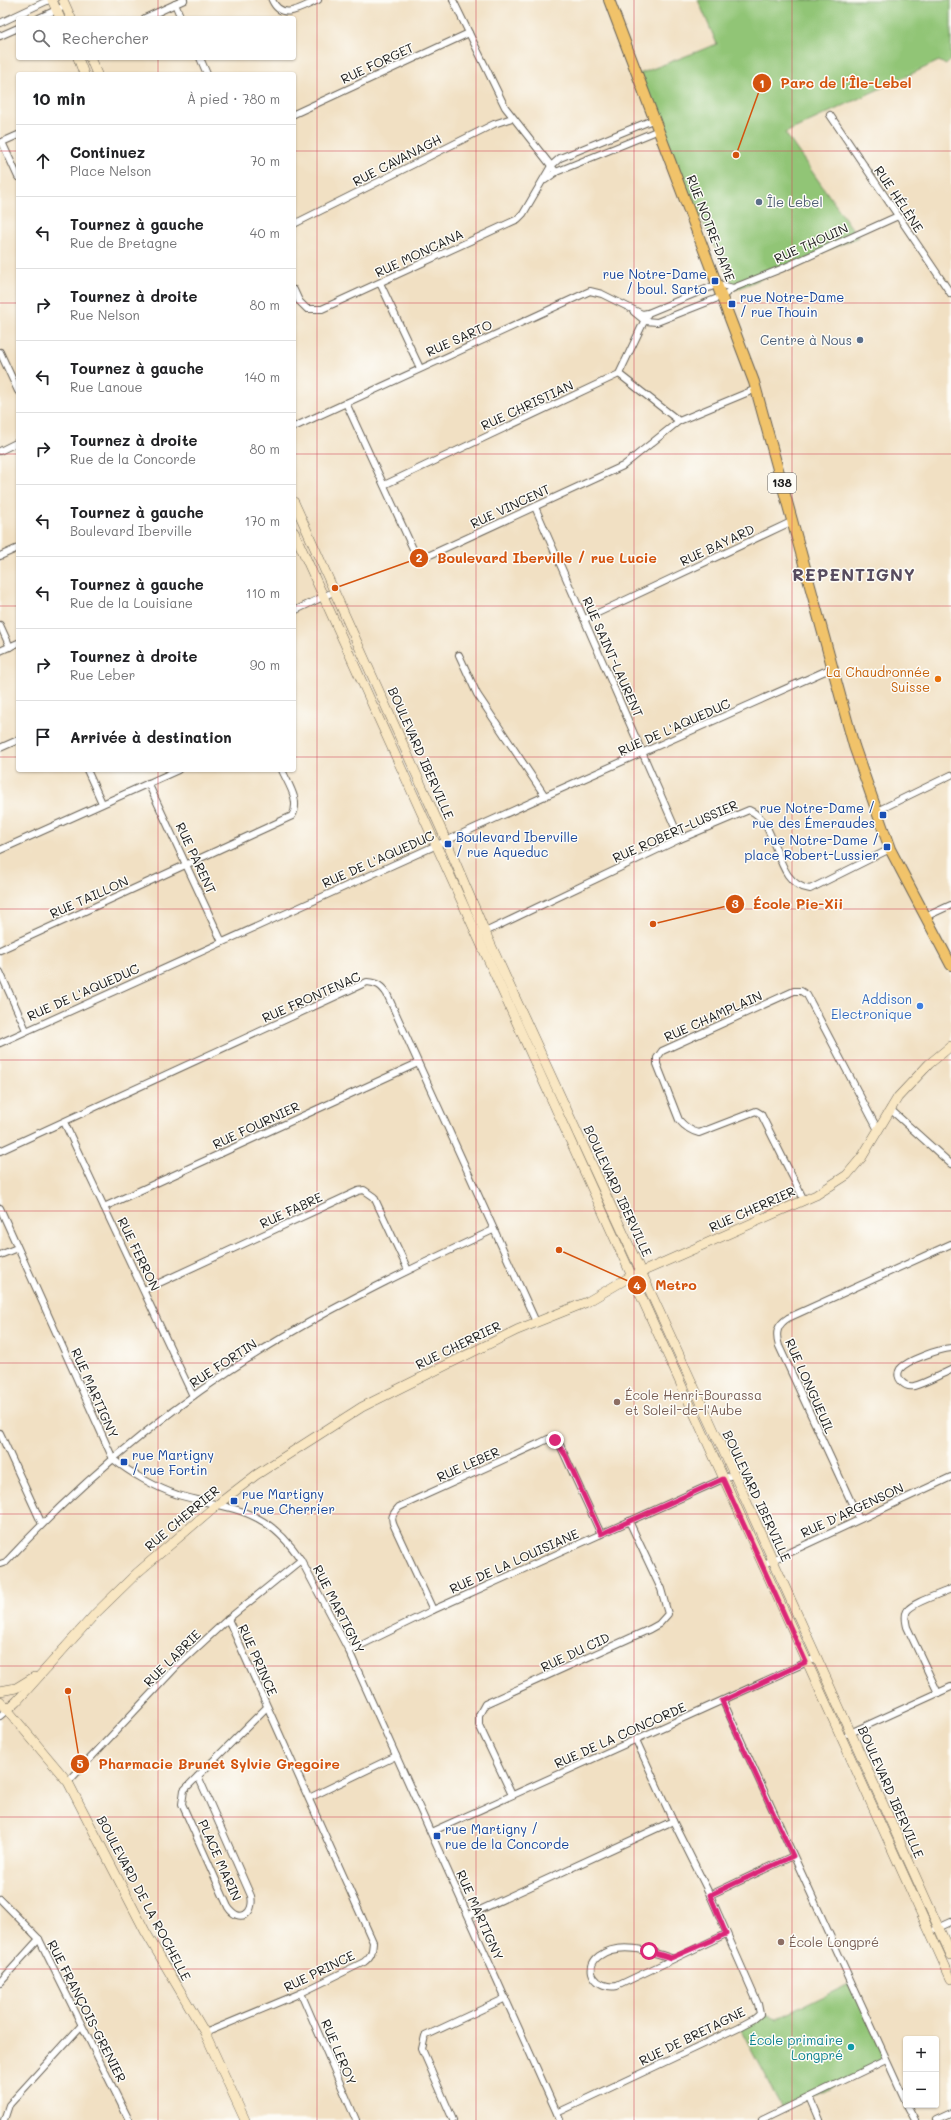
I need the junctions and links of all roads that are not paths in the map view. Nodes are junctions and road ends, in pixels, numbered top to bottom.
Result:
1 (50, 0) edge
2 (184, 0) edge
3 (272, 0) edge
4 (318, 0) edge
5 (453, 0) edge
6 (609, 0) edge
7 (175, 4) junction
8 (61, 8) edge
9 (44, 16) edge
10 (69, 16) edge
11 (149, 16) edge
12 (180, 16) edge
13 (0, 23) edge
14 (16, 29) edge
15 (469, 33) junction
16 (0, 36) edge
17 (79, 60) edge
18 (91, 60) edge
19 (201, 60) edge
20 (83, 72) edge
21 (96, 72) edge
22 (206, 72) edge
23 (296, 113) edge
24 (830, 115) dead end
25 (512, 118) junction
26 (655, 119) junction
27 (660, 130) junction
28 (16, 136) edge
29 (1, 143) edge
30 (551, 166) junction
31 (556, 172) junction
32 (16, 173) edge
33 (543, 180) junction
34 (898, 216) junction
35 (296, 223) edge
36 (380, 283) junction
37 (718, 284) junction
38 (733, 288) junction
39 (296, 294) edge
40 (951, 294) edge
41 (723, 296) junction
42 (633, 310) junction
43 (648, 313) junction
44 (644, 320) junction
45 (0, 352) edge
46 (420, 368) junction
47 (619, 374) junction
48 (16, 387) edge
49 (756, 389) junction
50 (346, 403) junction
51 (679, 420) junction
52 (296, 426) edge
53 (16, 443) edge
54 (0, 451) edge
55 (384, 485) junction
56 (296, 507) edge
57 (535, 507) junction
58 (793, 521) junction
59 (296, 536) edge
60 (16, 549) edge
61 (0, 556) edge
62 (333, 592) junction
63 (323, 597) junction
64 (296, 610) edge
65 (585, 619) junction
66 (0, 624) edge
67 (16, 644) edge
68 (10, 646) junction
69 (0, 651) edge
70 (459, 655) dead end
71 (832, 668) junction
72 (16, 741) edge
73 (0, 748) edge
74 (644, 753) junction
75 (89, 772) edge
76 (173, 772) edge
77 (283, 772) edge
78 (951, 775) edge
79 (148, 783) junction
80 (545, 796) junction
81 (102, 803) junction
82 (877, 811) junction
83 (680, 839) junction
84 (446, 840) junction
85 (436, 845) junction
86 (890, 849) junction
87 (0, 850) edge
88 (187, 865) junction
89 (951, 905) edge
90 (925, 918) junction
91 (481, 934) junction
92 (222, 942) junction
93 (0, 950) edge
94 (951, 965) edge
95 (0, 972) edge
96 (26, 1030) junction
97 (0, 1043) edge
98 (951, 1046) edge
99 (418, 1063) junction
100 (890, 1109) junction
101 (64, 1122) junction
102 (878, 1130) junction
103 (0, 1152) edge
104 (951, 1164) edge
105 (804, 1200) junction
106 (104, 1207) junction
107 (0, 1208) edge
108 (493, 1230) junction
109 (951, 1244) edge
110 (17, 1248) junction
111 (0, 1255) edge
112 (408, 1270) junction
113 (637, 1275) junction
114 (144, 1290) junction
115 (536, 1322) junction
116 (951, 1348) edge
117 (951, 1370) edge
118 (193, 1396) junction
119 (0, 1433) edge
120 (113, 1459) junction
121 (734, 1474) junction
122 (951, 1477) edge
123 (723, 1479) junction
124 (218, 1504) junction
125 (859, 1519) junction
126 (629, 1521) junction
127 (42, 1524) junction
128 (601, 1534) junction
129 (301, 1560) junction
130 (772, 1560) junction
131 (0, 1564) edge
132 (762, 1565) junction
133 (951, 1589) edge
134 (433, 1610) junction
135 (228, 1619) junction
136 (349, 1651) junction
137 (58, 1656) junction
138 (816, 1658) junction
139 (806, 1662) junction
140 (951, 1687) edge
141 (0, 1691) edge
142 (938, 1693) junction
143 (0, 1701) edge
144 (722, 1701) junction
145 (267, 1707) junction
146 (4, 1713) edge
147 (846, 1735) junction
148 (636, 1740) junction
149 (396, 1756) junction
150 (198, 1776) junction
151 (68, 1782) junction
152 (512, 1795) junction
153 (309, 1798) junction
154 (673, 1821) junction
155 (431, 1832) junction
156 (793, 1856) junction
157 (710, 1895) junction
158 (0, 1899) edge
159 (469, 1915) junction
160 (951, 1922) edge
161 (938, 1928) junction
162 (930, 1933) junction
163 (726, 1934) junction
164 (39, 1939) junction
165 (951, 1955) edge
166 (671, 1958) junction
167 (951, 1979) edge
168 (0, 1982) edge
169 (301, 1993) junction
170 (506, 1998) junction
171 (81, 2026) junction
172 (205, 2033) junction
173 (886, 2060) junction
174 (903, 2096) edge
175 (810, 2097) junction
176 (909, 2108) edge
177 (557, 2113) junction
178 (951, 2113) edge
179 (4, 2120) edge
180 (129, 2120) edge
181 (245, 2120) edge
182 (356, 2120) edge
183 (453, 2120) edge
184 (560, 2120) edge
185 (762, 2120) edge
186 (820, 2120) edge
187 (915, 2120) edge
188 (936, 2120) edge

1 - 8 street
1 - 13 street
2 - 7 street
3 - 4 street
5 - 15 street
6 - 26 main road, RUE NOTRE-DAME / 138
7 - 11 street
7 - 12 street
8 - 9 street
8 - 10 street
14 - 16 street
15 - 23 street, RUE FORGET
15 - 25 street
17 - 20 street
18 - 21 street
19 - 22 street
24 - 34 street, RUE HÉLÈNE
25 - 30 street
25 - 35 street, RUE CAVANAGH
26 - 27 main road, RUE NOTRE-DAME / 138
26 - 30 street, RUE MONCANA
27 - 31 street, RUE MONCANA
27 - 37 main road, RUE NOTRE-DAME / 138
28 - 29 street
29 - 32 street
30 - 31 street
30 - 33 street, RUE MONCANA
31 - 33 street, RUE MONCANA
33 - 36 street, RUE MONCANA
34 - 38 street, RUE THOUIN
34 - 40 street, RUE HÉLÈNE
36 - 39 street, RUE MONCANA
36 - 46 street
37 - 38 street
37 - 41 main road, RUE NOTRE-DAME / 138
37 - 43 street
38 - 41 street, RUE THOUIN
41 - 44 street
41 - 49 main road, RUE NOTRE-DAME / 138
42 - 43 street, RUE SARTO
42 - 44 street, RUE SARTO
42 - 46 street, RUE SARTO
43 - 44 street
44 - 47 street
45 - 48 street
46 - 50 street, RUE SARTO
47 - 51 street
47 - 55 street, RUE CHRISTIAN
49 - 51 street, RUE VINCENT
49 - 58 main road, RUE NOTRE-DAME / 138
50 - 52 street, RUE SARTO
50 - 55 street, RUE VINCENT
51 - 57 street, RUE VINCENT
53 - 54 street
55 - 57 street, RUE VINCENT
56 - 62 street, BOULEVARD IBERVILLE
57 - 65 street, RUE SAINT-LAURENT
58 - 65 street, RUE BAYARD
58 - 71 main road, RUE NOTRE-DAME / 138
59 - 63 street, BOULEVARD IBERVILLE
60 - 61 street
62 - 63 street
62 - 84 street, BOULEVARD IBERVILLE
63 - 64 street
63 - 85 street, BOULEVARD IBERVILLE
65 - 74 street, RUE SAINT-LAURENT
66 - 68 street
67 - 68 street
68 - 69 street
70 - 80 street
71 - 74 street, RUE DE L'AQUEDUC
71 - 82 main road, RUE NOTRE-DAME / 138
72 - 73 street
74 - 80 street, RUE DE L'AQUEDUC
74 - 83 street, RUE SAINT-LAURENT
75 - 81 street
76 - 79 street
77 - 88 street, RUE TAILLON
78 - 82 street
79 - 81 street
79 - 88 street, RUE PARENT
80 - 84 street, RUE DE L'AQUEDUC
81 - 87 street
82 - 86 main road, RUE NOTRE-DAME / 138
83 - 86 street, RUE ROBERT-LUSSIER
83 - 91 street, RUE ROBERT-LUSSIER
84 - 85 street, RUE DE L'AQUEDUC
84 - 91 street, BOULEVARD IBERVILLE
85 - 91 street, BOULEVARD IBERVILLE
85 - 92 street, RUE DE L'AQUEDUC
86 - 90 main road, RUE NOTRE-DAME / 138
88 - 92 street, RUE PARENT
88 - 93 street, RUE TAILLON
89 - 90 street
90 - 94 main road, RUE NOTRE-DAME / 138
91 - 113 street, BOULEVARD IBERVILLE
92 - 96 street, RUE DE L'AQUEDUC
95 - 96 street
96 - 97 street, RUE DE L'AQUEDUC
98 - 100 street, RUE CHERRIER
99 - 101 street, RUE FRONTENAC
99 - 106 street, RUE FOURNIER
99 - 108 street, RUE FRONTENAC
100 - 102 street, RUE CHERRIER
100 - 104 street
101 - 103 street, RUE FRONTENAC
101 - 106 street, RUE FERRON
102 - 105 street, RUE CHERRIER
102 - 105 street, RUE CHAMPLAIN
105 - 113 street, RUE CHERRIER
106 - 114 street, RUE FERRON
107 - 110 street, RUE MARTIGNY
108 - 112 street, RUE FORTIN
108 - 115 street, RUE FRONTENAC
109 - 125 street, RUE LONGUEUIL
110 - 111 street
110 - 120 street, RUE MARTIGNY
112 - 114 street, RUE FABRE
112 - 118 street, RUE FORTIN
113 - 115 street, RUE CHERRIER
113 - 121 street, BOULEVARD IBERVILLE
113 - 123 street, BOULEVARD IBERVILLE
114 - 118 street, RUE FERRON
115 - 124 street, RUE CHERRIER
116 - 117 street
118 - 120 street, RUE FORTIN
119 - 127 street
120 - 124 street, RUE MARTIGNY
120 - 127 street, RUE FORTIN
121 - 123 street, RUE DE LA LOUISIANE
121 - 130 street, BOULEVARD IBERVILLE
122 - 125 street, RUE D'ARGENSON
123 - 126 street, RUE DE LA LOUISIANE
123 - 132 street, BOULEVARD IBERVILLE
124 - 129 street, RUE MARTIGNY
124 - 137 street, RUE CHERRIER
125 - 130 street, RUE D'ARGENSON
126 - 128 street, RUE DE LA LOUISIANE
126 - 152 street, RUE DU CID
127 - 131 street, RUE FORTIN
128 - 134 street, RUE DE LA LOUISIANE
128 - 134 street, RUE LEBER
129 - 135 street, RUE LABRIE
129 - 136 street, RUE MARTIGNY
130 - 132 street, RUE D'ARGENSON
130 - 138 street, BOULEVARD IBERVILLE
132 - 139 street, BOULEVARD IBERVILLE
133 - 142 street
134 - 136 street, RUE DE LA LOUISIANE
135 - 145 street, RUE PRINCE
135 - 151 street, RUE LABRIE
136 - 149 street, RUE MARTIGNY
137 - 141 street
137 - 146 street, RUE CHERRIER
138 - 139 street, RUE DE LA CONCORDE
138 - 147 street, BOULEVARD IBERVILLE
139 - 144 street, RUE DE LA CONCORDE
139 - 147 street, BOULEVARD IBERVILLE
140 - 142 street
142 - 147 street
143 - 146 street, BOULEVARD DE LA ROCHELLE
144 - 148 street, RUE DE LA CONCORDE
144 - 156 street
145 - 150 street, PLACE MARIN
145 - 153 street, RUE PRINCE
146 - 151 street, BOULEVARD DE LA ROCHELLE
147 - 161 street, BOULEVARD IBERVILLE
147 - 162 street, BOULEVARD IBERVILLE
148 - 152 street, RUE DE LA CONCORDE
148 - 154 street, RUE DE BRETAGNE
149 - 153 street
149 - 155 street, RUE MARTIGNY
150 - 150 street, PLACE MARIN
151 - 172 street, BOULEVARD DE LA ROCHELLE
152 - 155 street, RUE DE LA CONCORDE
153 - 169 street, RUE PRINCE
154 - 157 street, RUE DE BRETAGNE
154 - 159 street
155 - 159 street, RUE MARTIGNY
156 - 157 street
156 - 173 street
157 - 163 street, RUE DE BRETAGNE
158 - 164 street, RUE FRANÇOIS-GRENIER
159 - 170 street, RUE MARTIGNY
160 - 161 street
161 - 162 street
161 - 165 street, BOULEVARD IBERVILLE
162 - 167 street, BOULEVARD IBERVILLE
163 - 166 street
163 - 177 street, RUE DE BRETAGNE
164 - 168 street
164 - 171 street, RUE FRANÇOIS-GRENIER
166 - 166 street
169 - 172 street, RUE PRINCE
169 - 182 street, RUE LEROY
170 - 177 street, RUE MARTIGNY
170 - 183 street
171 - 179 street
171 - 180 street, RUE FRANÇOIS-GRENIER
172 - 181 street, BOULEVARD DE LA ROCHELLE
173 - 174 street
173 - 175 street
175 - 185 street
175 - 186 street
176 - 187 street
177 - 184 street, RUE MARTIGNY
178 - 188 street

